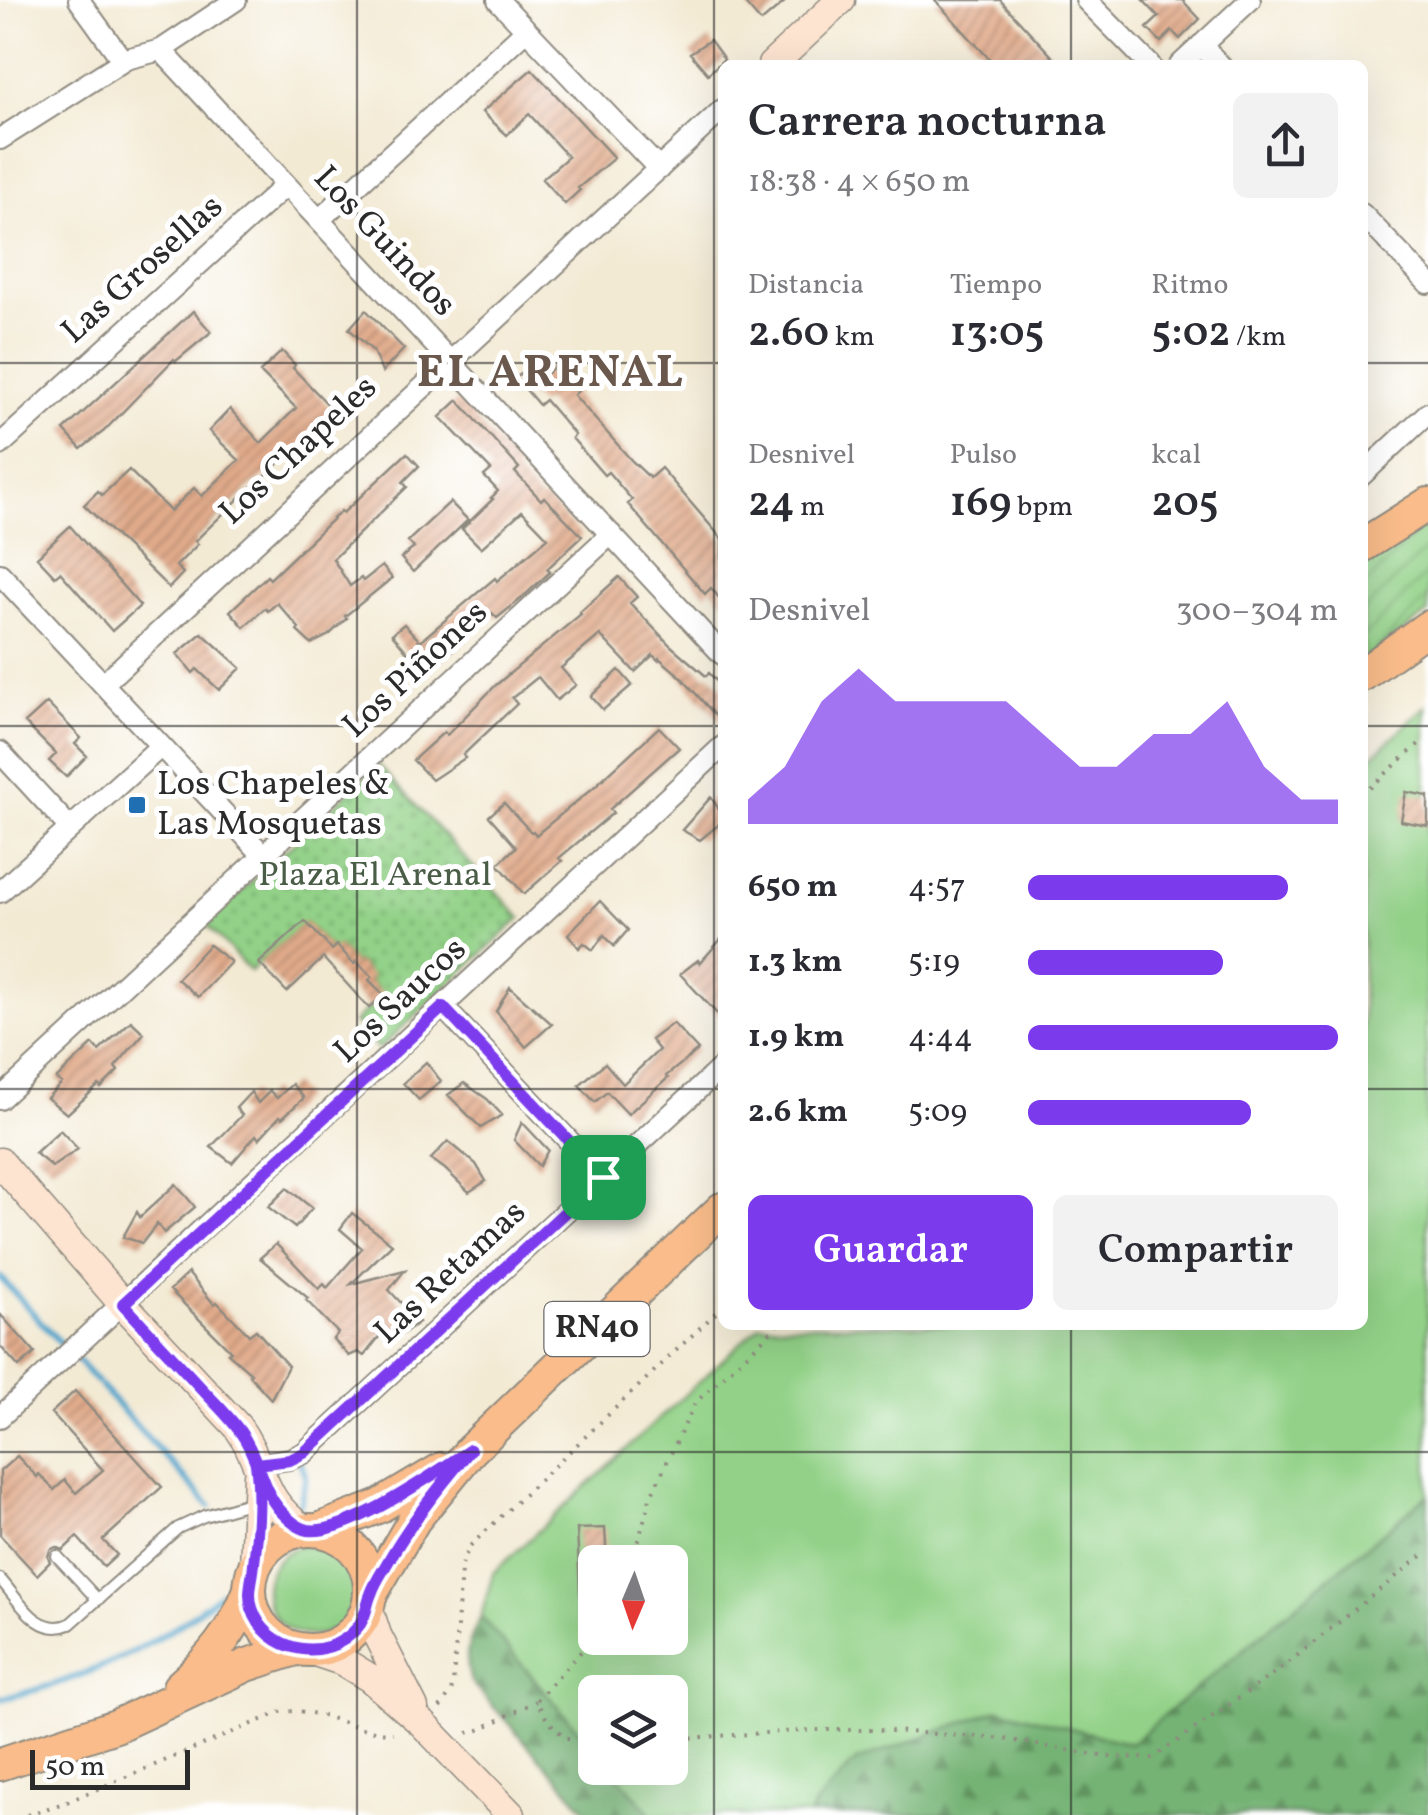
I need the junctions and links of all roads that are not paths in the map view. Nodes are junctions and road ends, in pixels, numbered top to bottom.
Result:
1 (79, 0) edge
2 (236, 0) edge
3 (498, 0) edge
4 (1086, 0) edge
5 (1250, 0) edge
6 (826, 5) edge
7 (526, 30) junction
8 (1201, 46) junction
9 (161, 50) junction
10 (779, 60) edge
11 (1145, 60) edge
12 (1186, 60) edge
13 (1215, 60) edge
14 (123, 62) junction
15 (718, 114) edge
16 (0, 139) edge
17 (658, 170) junction
18 (286, 185) junction
19 (1368, 219) edge
20 (319, 220) junction
21 (1424, 270) edge
22 (451, 362) junction
23 (1428, 413) edge
24 (0, 445) edge
25 (1368, 469) edge
26 (1428, 504) edge
27 (611, 534) junction
28 (1368, 542) edge
29 (0, 574) edge
30 (1428, 626) edge
31 (718, 650) edge
32 (1368, 671) edge
33 (103, 684) junction
34 (161, 746) junction
35 (718, 751) edge
36 (0, 752) edge
37 (70, 828) junction
38 (264, 855) junction
39 (0, 892) edge
40 (443, 1007) junction
41 (718, 1071) edge
42 (0, 1098) edge
43 (0, 1162) edge
44 (603, 1177) junction
45 (718, 1213) edge
46 (123, 1304) junction
47 (0, 1417) edge
48 (470, 1450) junction
49 (256, 1464) junction
50 (263, 1497) junction
51 (311, 1530) junction
52 (56, 1556) dead end
53 (0, 1579) edge
54 (252, 1579) junction
55 (98, 1600) junction
56 (369, 1600) junction
57 (302, 1650) junction
58 (152, 1710) junction
59 (431, 1732) junction
60 (0, 1764) edge
61 (511, 1815) edge

1 - 14 street
2 - 9 street
3 - 7 street
4 - 11 street
5 - 8 street
6 - 10 street
7 - 17 street
7 - 20 street
8 - 12 street
8 - 13 street
9 - 14 street
9 - 18 street, Los Guindos
14 - 16 street
15 - 17 street, Los Chapeles
17 - 22 street, Los Chapeles
18 - 20 street, Los Guindos
18 - 24 street, Las Grosellas
19 - 21 street
20 - 22 street, Los Guindos
22 - 27 street, Los Guindos
22 - 33 street, Los Chapeles
23 - 25 street
26 - 28 main road
27 - 31 street, Los Guindos
27 - 38 street, Los Piñones
29 - 33 street
30 - 32 main road
33 - 34 street
34 - 37 street
34 - 38 street
35 - 40 street, Los Saucos
36 - 37 street
37 - 39 street
38 - 42 street, Los Piñones
40 - 44 street
40 - 46 street, Los Saucos
41 - 44 street, Las Retamas
43 - 46 street
44 - 49 street, Las Retamas
45 - 48 main road, RN40
46 - 47 street, Los Saucos
46 - 49 street
48 - 51 main road, RN40
48 - 56 main road, RN40
49 - 50 street
50 - 51 street
50 - 54 street
50 - 55 lane
51 - 54 main road, RN40
51 - 56 main road
52 - 55 lane
53 - 55 lane
54 - 57 main road
54 - 58 main road, RN40
56 - 57 main road, RN40
56 - 59 street
57 - 58 main road, RN40
57 - 59 street
58 - 60 main road, RN40
59 - 61 street

